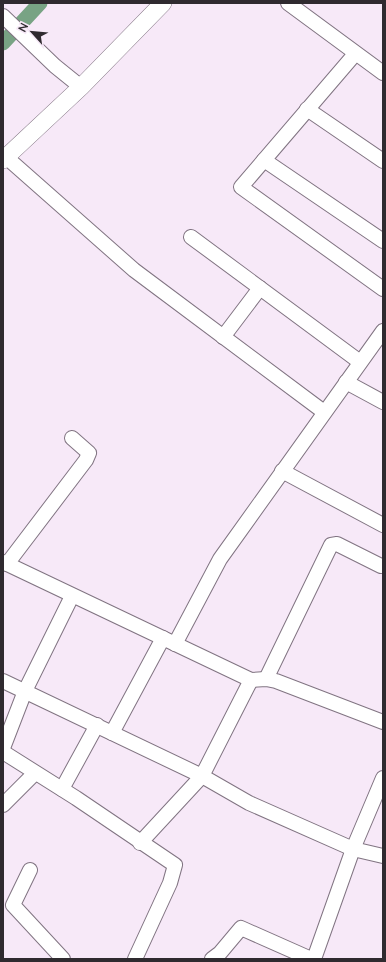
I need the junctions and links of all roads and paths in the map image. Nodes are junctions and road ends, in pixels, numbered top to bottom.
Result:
1 (149, 3) edge
2 (163, 3) edge
3 (288, 3) edge
4 (3, 16) edge
5 (355, 54) junction
6 (383, 73) edge
7 (77, 83) junction
8 (308, 109) junction
9 (4, 153) edge
10 (264, 160) junction
11 (383, 161) edge
12 (191, 236) dead end
13 (383, 242) edge
14 (260, 288) junction
15 (383, 289) edge
16 (383, 331) edge
17 (223, 337) junction
18 (360, 362) junction
19 (346, 382) junction
20 (383, 402) edge
21 (324, 412) junction
22 (72, 438) dead end
23 (282, 471) junction
24 (383, 525) edge
25 (5, 563) edge
26 (381, 566) dead end
27 (72, 596) junction
28 (169, 641) junction
29 (266, 679) junction
30 (251, 680) junction
31 (3, 681) edge
32 (25, 691) junction
33 (383, 722) edge
34 (96, 725) junction
35 (112, 733) junction
36 (3, 748) edge
37 (3, 752) edge
38 (35, 773) junction
39 (202, 776) junction
40 (383, 778) edge
41 (62, 789) junction
42 (3, 805) edge
43 (140, 843) junction
44 (353, 849) junction
45 (383, 856) edge
46 (30, 870) dead end
47 (63, 959) edge
48 (135, 959) edge
49 (212, 959) edge
50 (312, 959) edge

1 - 7 street
2 - 7 street
3 - 5 street
4 - 7 street
5 - 6 street
5 - 8 street
7 - 9 street
8 - 10 street
8 - 11 street
9 - 17 street
10 - 13 street
10 - 15 street
12 - 14 street
14 - 17 street
14 - 18 street
16 - 18 street
17 - 21 street
18 - 19 street
19 - 20 street
19 - 21 street
21 - 23 street
22 - 25 street
23 - 24 street
23 - 28 street
25 - 27 street
26 - 29 street
27 - 28 street
27 - 32 street
28 - 30 street
28 - 35 street
29 - 30 street
29 - 33 street
30 - 39 street
31 - 32 street
32 - 34 street
32 - 36 street
34 - 35 street
34 - 41 street
35 - 39 street
37 - 38 street
38 - 41 street
38 - 42 street
39 - 43 street
39 - 44 street
40 - 44 street
41 - 43 street
43 - 48 street
44 - 45 street
44 - 50 street
46 - 47 street
49 - 50 street

